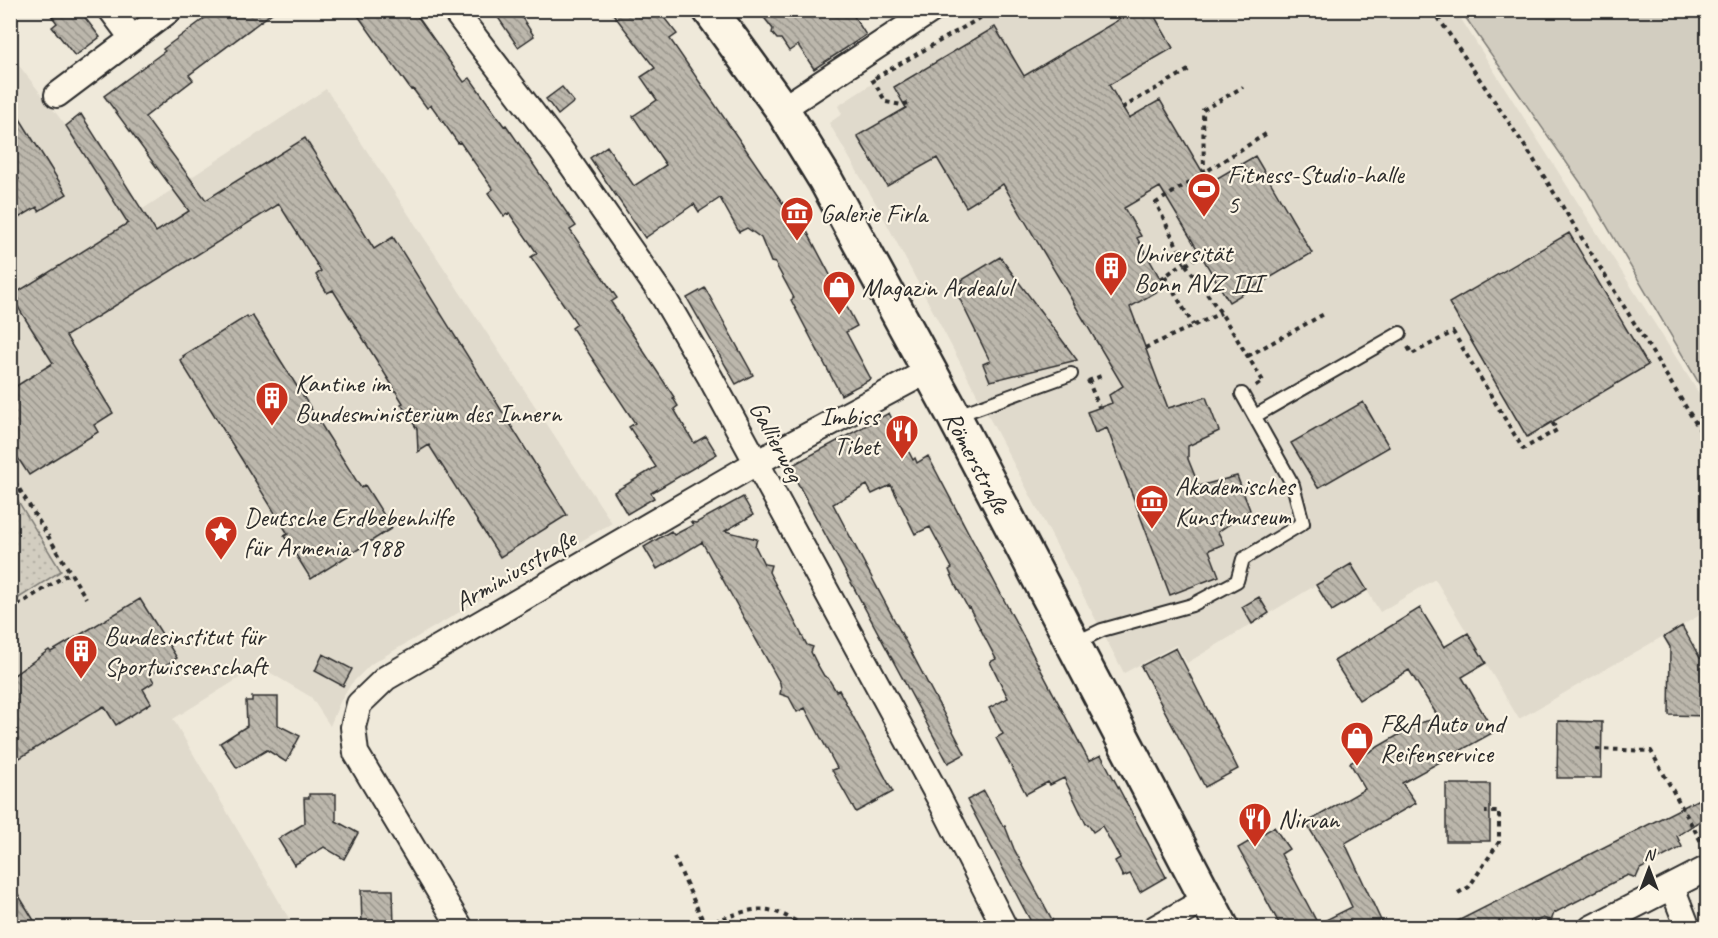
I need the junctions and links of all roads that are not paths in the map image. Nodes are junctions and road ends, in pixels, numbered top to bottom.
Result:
1 (111, 10) edge
2 (170, 10) edge
3 (454, 10) edge
4 (710, 10) edge
5 (932, 10) edge
6 (132, 38) junction
7 (57, 95) dead end
8 (782, 109) junction
9 (1400, 333) dead end
10 (928, 372) junction
11 (1071, 374) dead end
12 (1242, 394) dead end
13 (954, 416) junction
14 (1255, 416) junction
15 (756, 463) junction
16 (1074, 644) junction
17 (1707, 868) edge
18 (1672, 887) junction
19 (1207, 899) junction
20 (461, 927) edge
21 (1005, 927) edge
22 (1155, 927) edge
23 (1222, 927) edge
24 (1591, 927) edge
25 (1688, 927) edge

1 - 6 street
2 - 6 street
3 - 15 street, Gallierweg
4 - 8 street, Römerstraße
5 - 8 street
6 - 7 street
8 - 10 street, Römerstraße
9 - 14 lane
10 - 13 street, Römerstraße
10 - 15 street, Arminiusstraße
11 - 13 lane
12 - 14 lane
13 - 16 street, Römerstraße
14 - 16 lane
15 - 20 street, Arminiusstraße
15 - 21 street, Gallierweg
16 - 19 street, Römerstraße
17 - 18 street
18 - 24 street
18 - 25 street
19 - 22 street
19 - 23 street, Römerstraße

